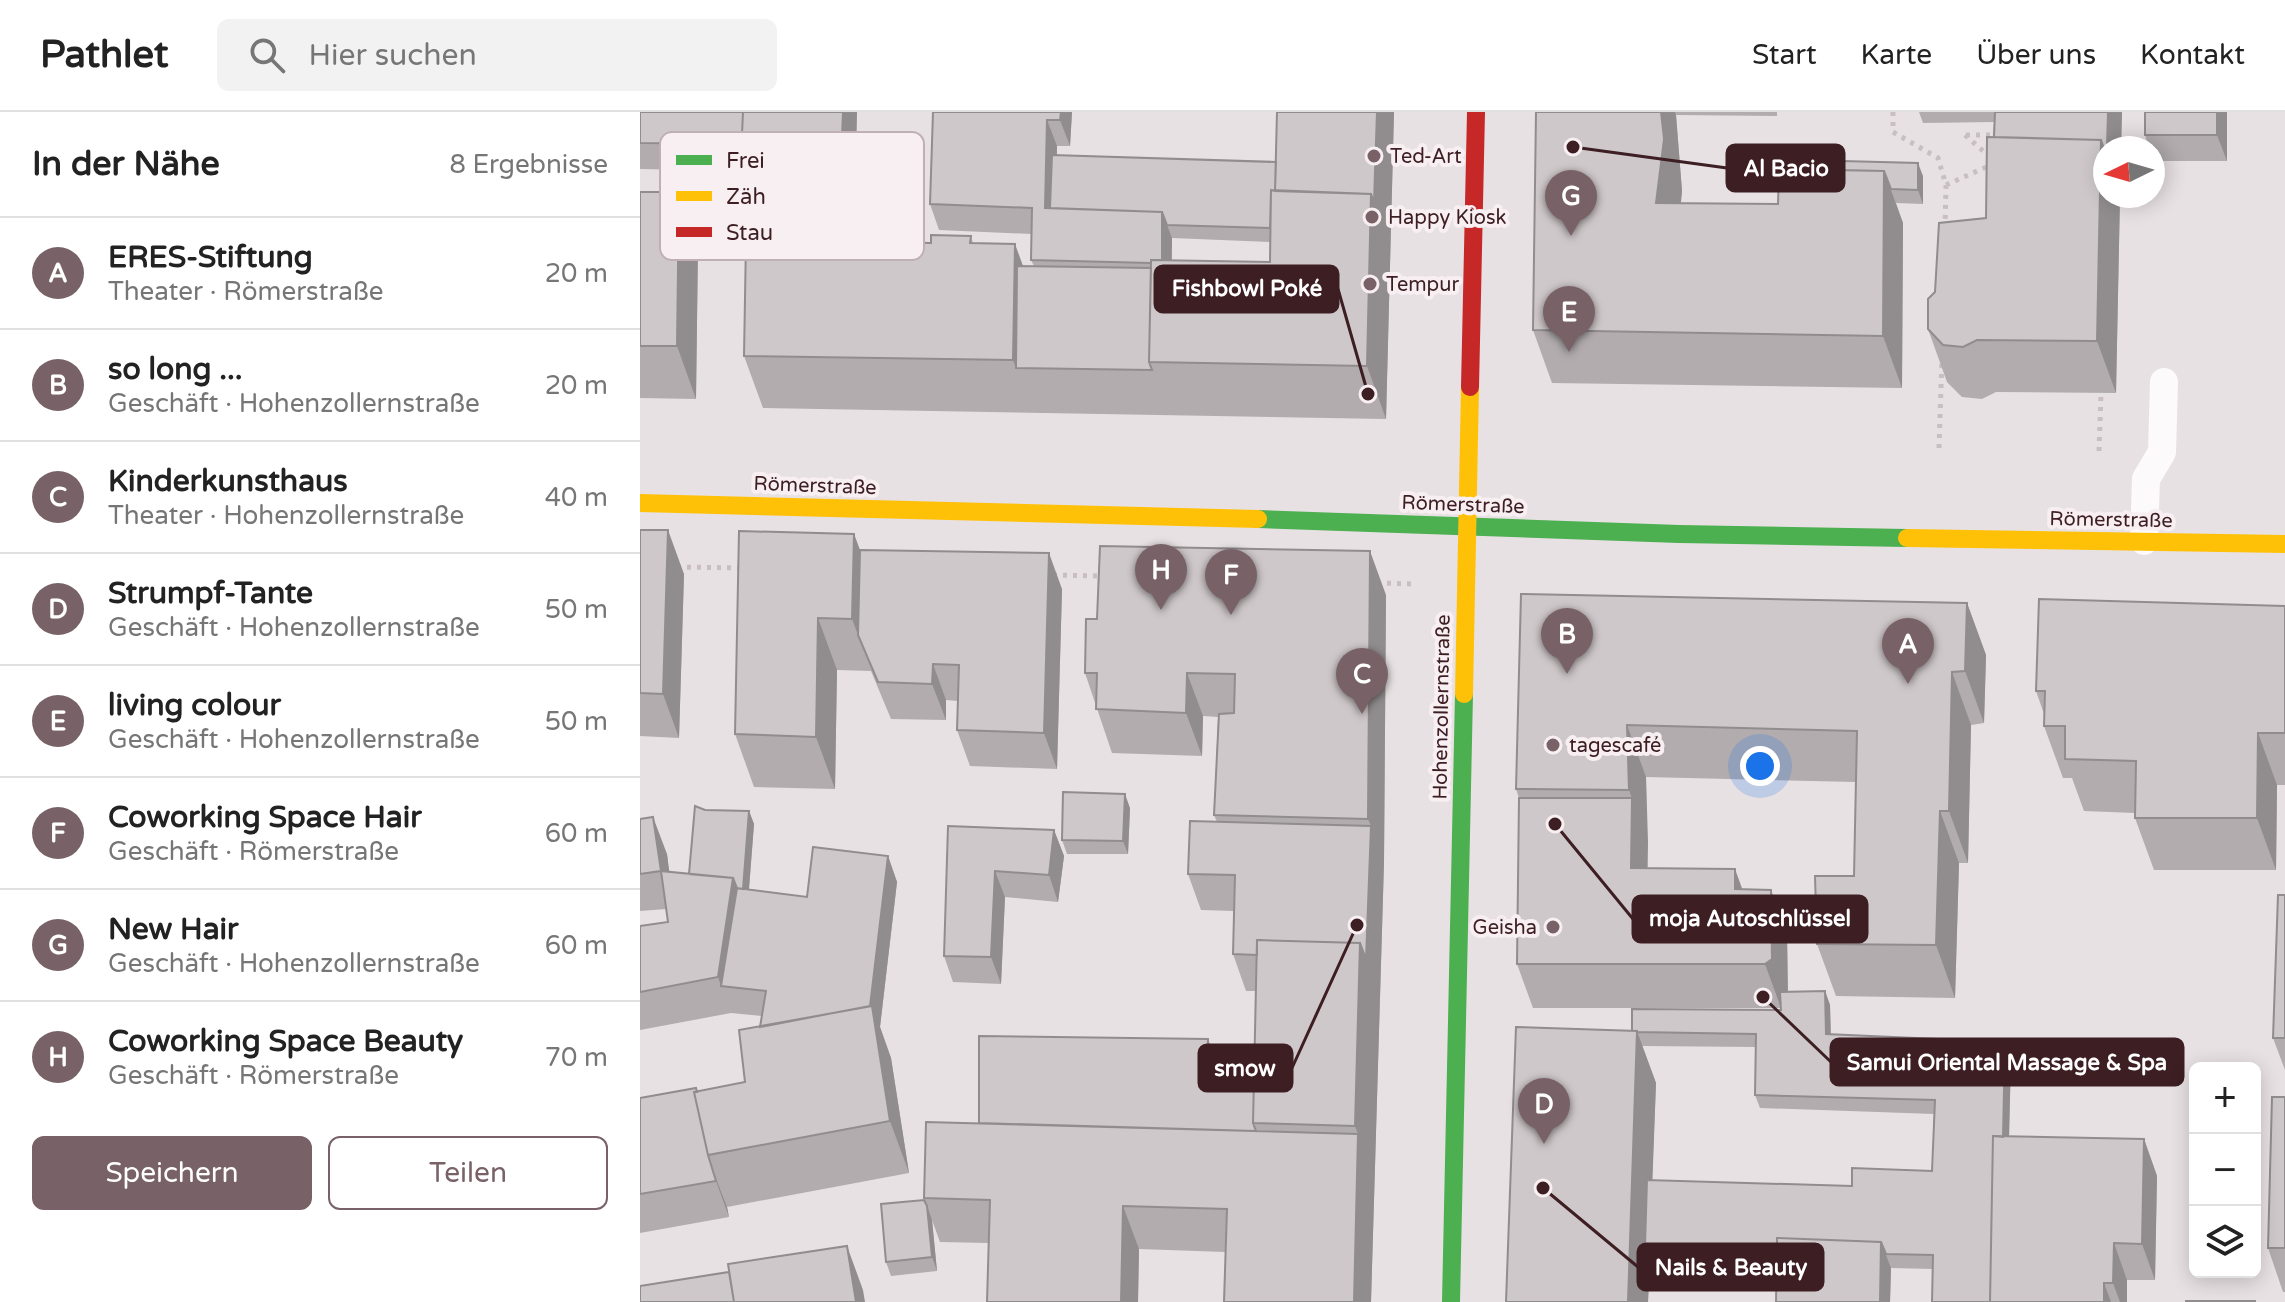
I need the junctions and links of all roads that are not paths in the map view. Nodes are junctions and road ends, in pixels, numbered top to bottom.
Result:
1 (1476, 112) edge
2 (2164, 382) dead end
3 (640, 503) edge
4 (1468, 526) junction
5 (2144, 541) junction
6 (2285, 544) edge
7 (1451, 1302) edge

1 - 4 street, Hohenzollernstraße
2 - 5 lane
3 - 4 street, Römerstraße
4 - 5 street, Römerstraße
4 - 7 street, Hohenzollernstraße
5 - 6 street, Römerstraße

